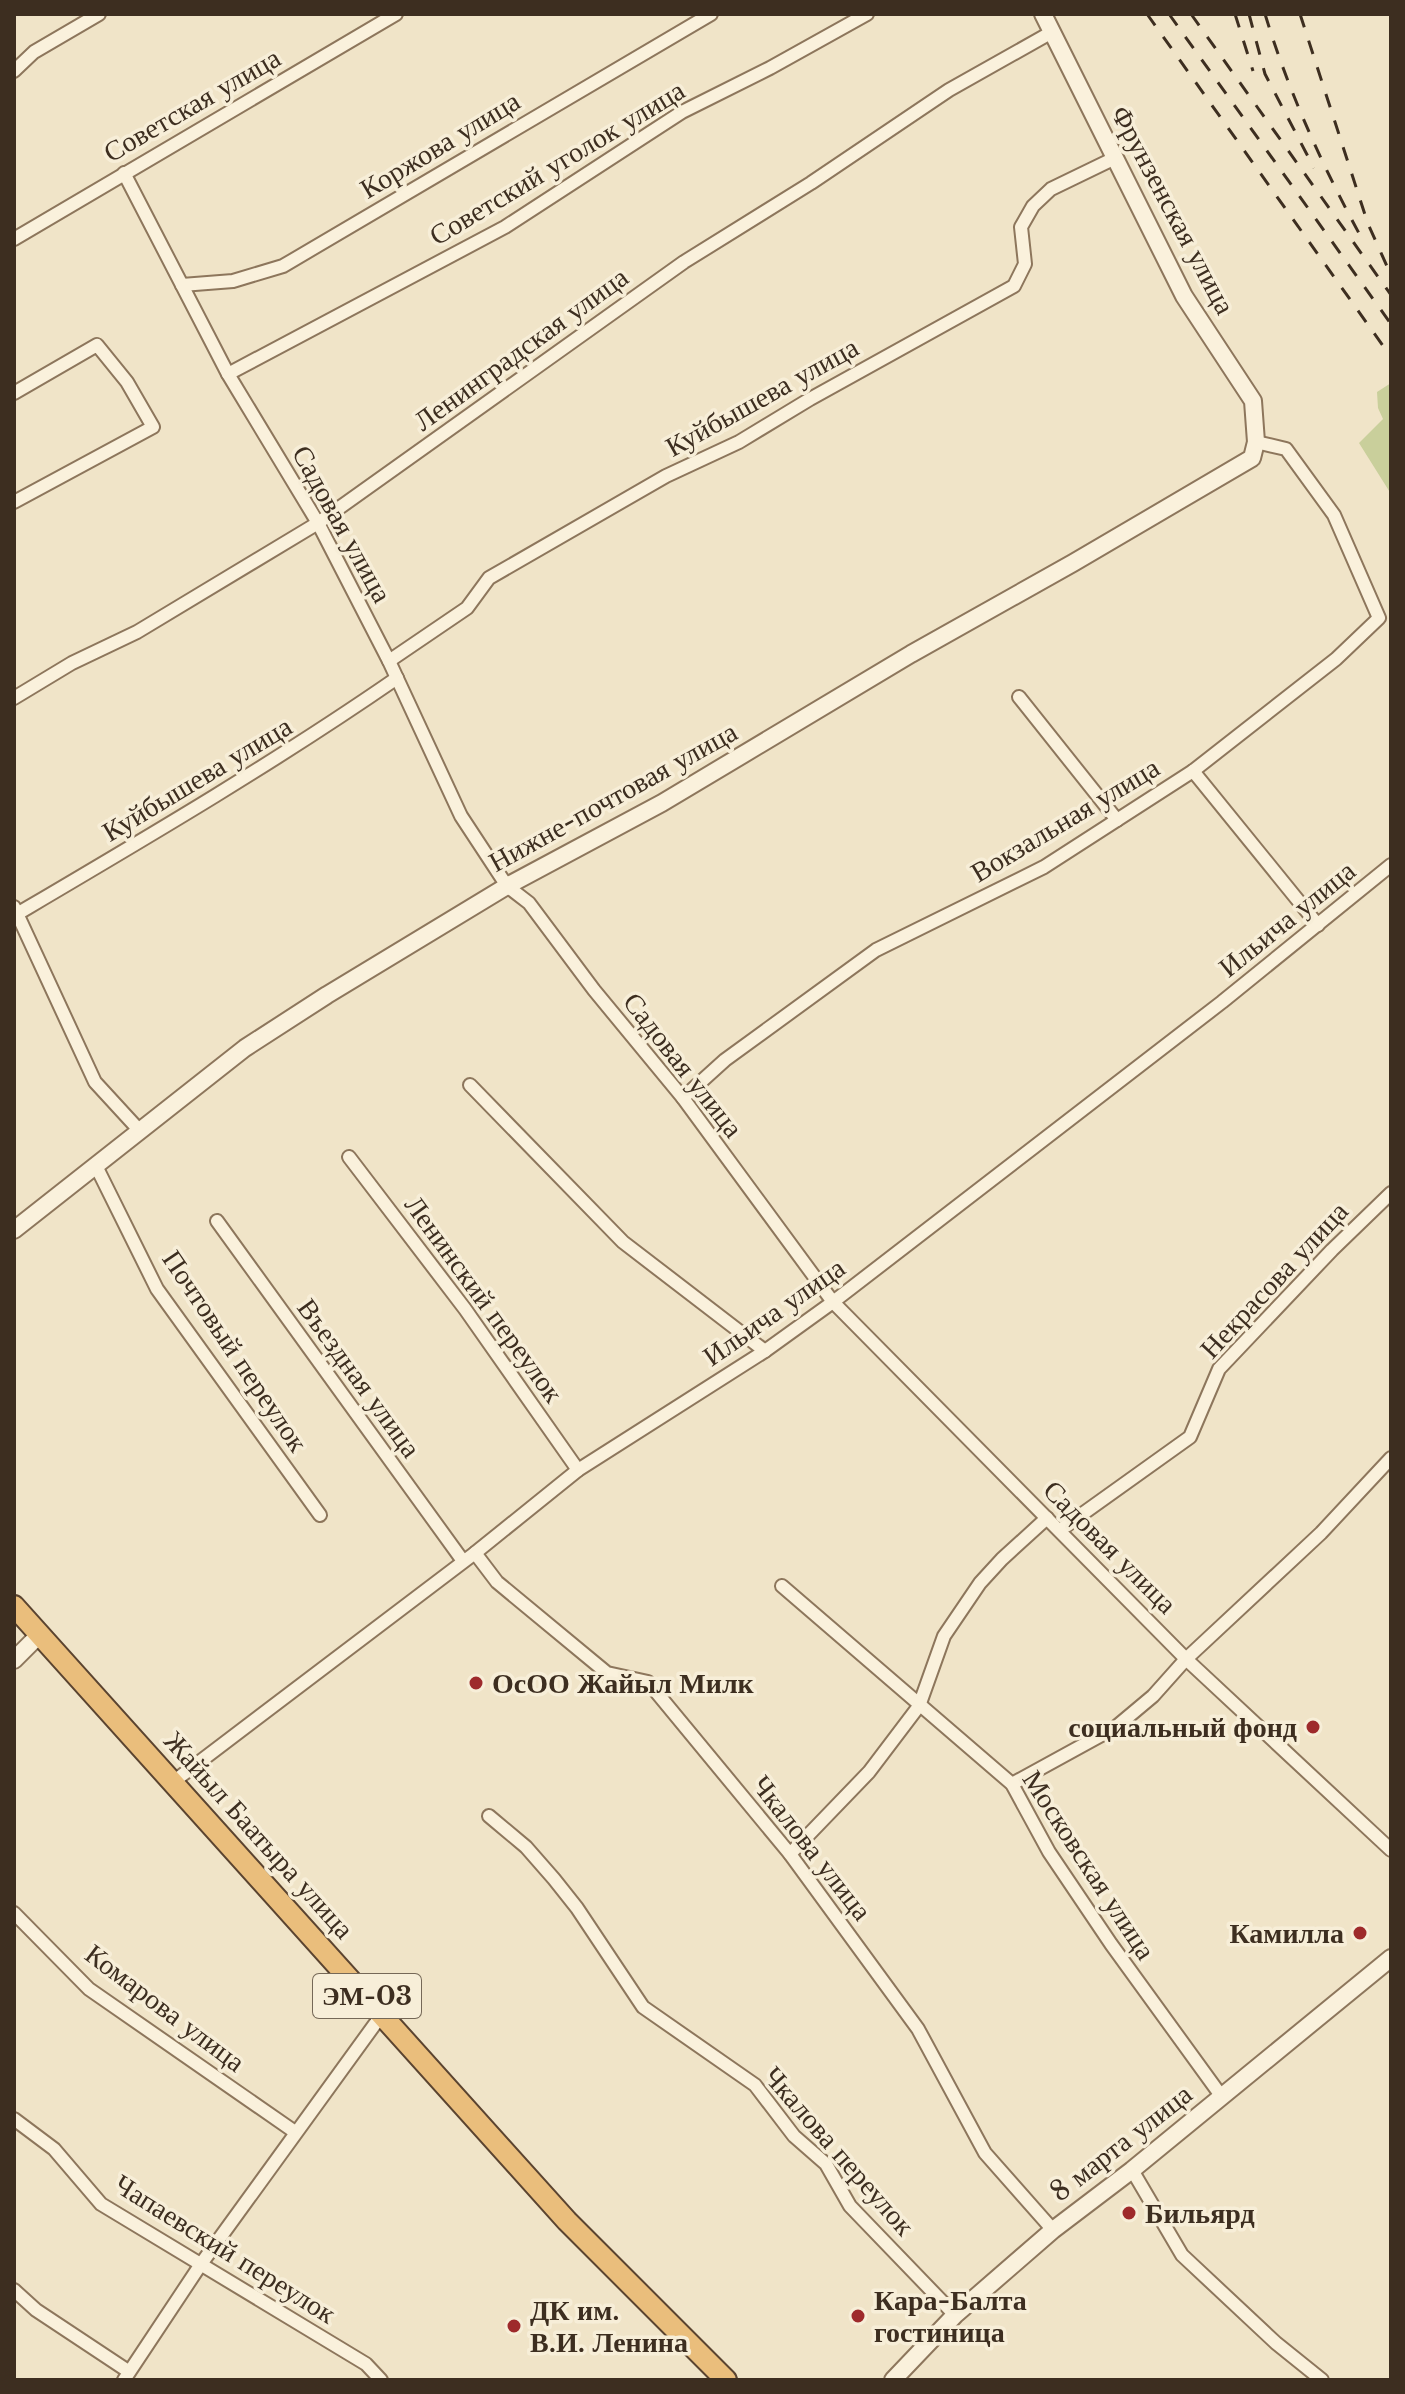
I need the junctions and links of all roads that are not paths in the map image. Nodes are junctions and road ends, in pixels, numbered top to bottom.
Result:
1 (99, 14) edge
2 (396, 14) edge
3 (711, 14) edge
4 (867, 14) edge
5 (1043, 14) edge
6 (1052, 32) junction
7 (14, 71) edge
8 (1115, 158) junction
9 (124, 173) junction
10 (14, 239) edge
11 (182, 285) junction
12 (228, 374) junction
13 (14, 393) edge
14 (1256, 442) junction
15 (14, 502) edge
16 (318, 523) junction
17 (389, 661) junction
18 (397, 678) junction
19 (1019, 697) dead end
20 (14, 698) edge
21 (1193, 771) junction
22 (1117, 820) junction
23 (1391, 865) edge
24 (507, 886) junction
25 (16, 910) edge
26 (1318, 925) junction
27 (470, 1085) dead end
28 (683, 1098) junction
29 (140, 1131) junction
30 (349, 1157) dead end
31 (96, 1166) junction
32 (1391, 1193) edge
33 (217, 1221) dead end
34 (14, 1230) edge
35 (833, 1302) junction
36 (765, 1351) junction
37 (1391, 1458) edge
38 (578, 1470) junction
39 (320, 1515) dead end
40 (1047, 1518) junction
41 (1060, 1530) junction
42 (475, 1553) junction
43 (463, 1561) junction
44 (782, 1586) dead end
45 (14, 1606) edge
46 (40, 1634) junction
47 (1186, 1659) junction
48 (14, 1660) edge
49 (919, 1706) junction
50 (173, 1782) junction
51 (1012, 1784) junction
52 (489, 1816) dead end
53 (1391, 1850) edge
54 (790, 1854) junction
55 (14, 1913) edge
56 (1391, 1958) edge
57 (383, 2013) junction
58 (1222, 2097) junction
59 (14, 2119) edge
60 (295, 2132) junction
61 (1132, 2170) junction
62 (1053, 2230) junction
63 (201, 2264) junction
64 (14, 2290) edge
65 (955, 2315) junction
66 (126, 2376) edge
67 (381, 2380) edge
68 (726, 2380) edge
69 (893, 2380) edge
70 (1322, 2380) edge

1 - 7 street
2 - 9 street, Советская улица
3 - 11 street, Коржова улица
4 - 12 street, Советский уголок улица
5 - 6 street, Фрунзенская улица
6 - 8 street, Фрунзенская улица
6 - 16 street, Ленинградская улица
8 - 14 street, Фрунзенская улица
8 - 17 street, Куйбышева улица
9 - 10 street, Советская улица
9 - 11 street, Садовая улица
11 - 12 street, Садовая улица
12 - 16 street, Садовая улица
13 - 15 street
14 - 21 street, Вокзальная улица
14 - 24 street, Нижне-почтовая улица
16 - 17 street, Садовая улица
16 - 20 street, Ленинградская улица
17 - 18 street, Садовая улица
18 - 24 street, Садовая улица
18 - 25 street, Куйбышева улица
19 - 22 street
21 - 22 street, Вокзальная улица
21 - 26 street
22 - 28 street, Вокзальная улица
23 - 26 street, Ильича улица
24 - 28 street, Садовая улица
24 - 29 street, Нижне-почтовая улица
25 - 29 street
26 - 35 street, Ильича улица
27 - 36 street
28 - 35 street, Садовая улица
29 - 31 street, Нижне-почтовая улица
30 - 38 street, Ленинский переулок
31 - 34 street, Нижне-почтовая улица
31 - 39 street, Почтовый переулок
32 - 41 street, Некрасова улица
33 - 43 street, Въездная улица
35 - 36 street, Ильича улица
35 - 40 street, Садовая улица
36 - 38 street, Ильича улица
37 - 47 street
38 - 42 street, Ильича улица
40 - 41 street, Садовая улица
40 - 49 street
41 - 47 street, Садовая улица
42 - 43 street, Ильича улица
42 - 54 street, Чкалова улица
43 - 50 street, Ильича улица
44 - 49 street, Московская улица
45 - 46 highway, Жайыл Баатыра улица / ЭМ-03
46 - 48 street
46 - 50 highway, Жайыл Баатыра улица / ЭМ-03
47 - 51 street
47 - 53 street, Садовая улица
49 - 51 street, Московская улица
49 - 54 street
50 - 57 highway, Жайыл Баатыра улица / ЭМ-03
51 - 58 street, Московская улица
52 - 65 street, Чкалова переулок
54 - 62 street, Чкалова улица
55 - 60 street, Комарова улица
56 - 58 street, 8 марта улица
57 - 60 street
57 - 68 highway, Жайыл Баатыра улица / ЭМ-03
58 - 61 street, 8 марта улица
59 - 63 street, Чапаевский переулок
60 - 63 street
61 - 62 street, 8 марта улица
61 - 70 street
62 - 65 street, 8 марта улица
63 - 66 street
63 - 67 street, Чапаевский переулок
64 - 66 street
65 - 69 street, 8 марта улица

